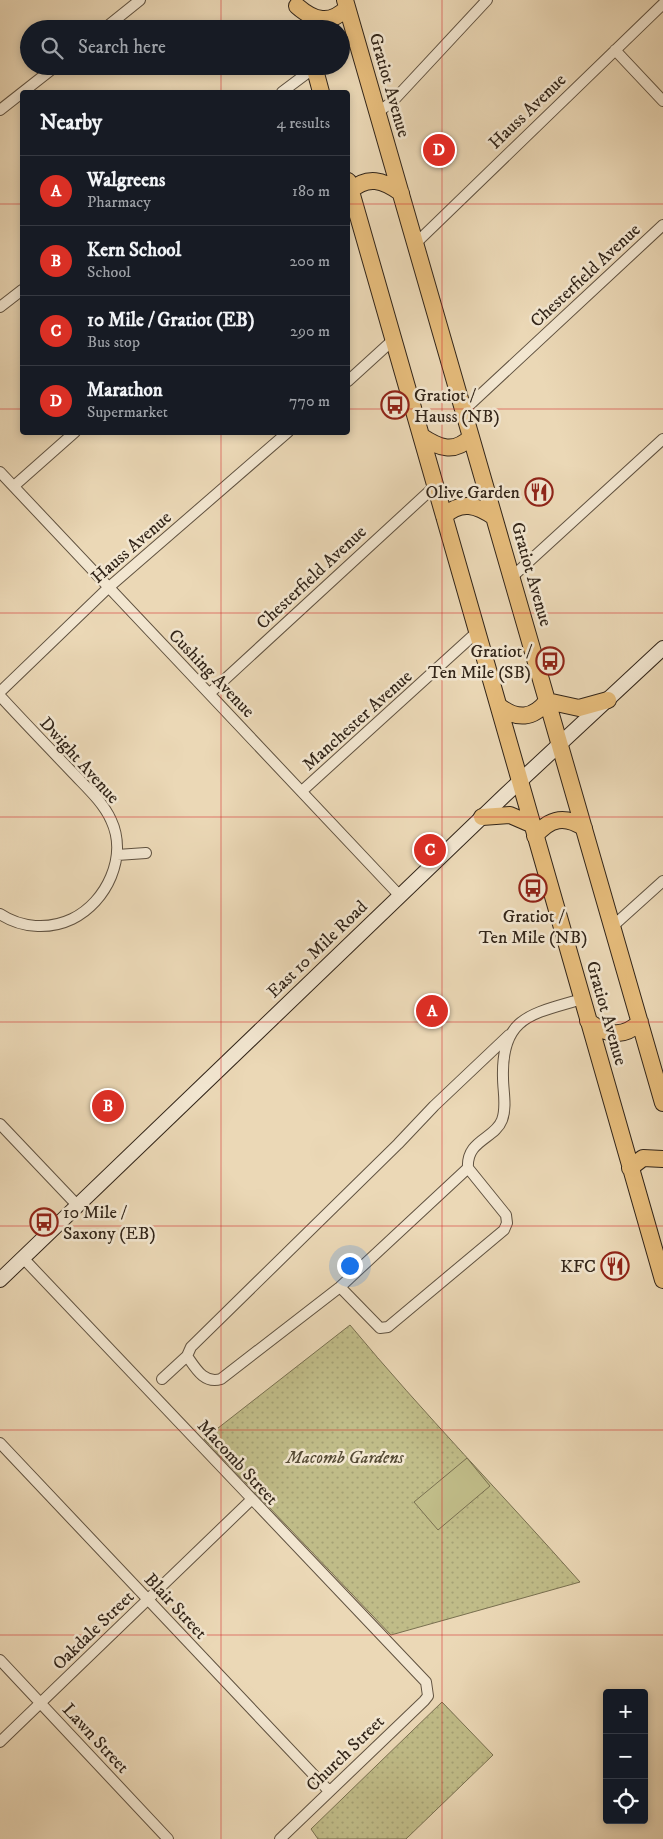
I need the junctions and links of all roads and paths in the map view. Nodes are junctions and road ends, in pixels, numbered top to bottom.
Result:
1 (140, 0) edge
2 (487, 0) edge
3 (296, 3) edge
4 (346, 4) edge
5 (663, 4) edge
6 (115, 20) edge
7 (301, 20) edge
8 (615, 50) junction
9 (45, 75) edge
10 (304, 75) edge
11 (317, 75) edge
12 (25, 90) edge
13 (285, 90) edge
14 (321, 90) edge
15 (20, 94) edge
16 (663, 100) edge
17 (0, 110) edge
18 (377, 113) junction
19 (350, 186) edge
20 (350, 190) edge
21 (401, 193) junction
22 (663, 225) edge
23 (416, 244) junction
24 (20, 292) edge
25 (0, 307) edge
26 (393, 340) junction
27 (350, 379) edge
28 (464, 410) junction
29 (72, 435) edge
30 (285, 435) edge
31 (421, 436) junction
32 (471, 437) junction
33 (663, 439) edge
34 (0, 472) edge
35 (14, 486) junction
36 (435, 486) junction
37 (444, 516) junction
38 (494, 517) junction
39 (512, 577) junction
40 (108, 588) junction
41 (477, 632) junction
42 (663, 648) edge
43 (210, 693) junction
44 (0, 694) edge
45 (608, 700) junction
46 (548, 701) junction
47 (499, 706) junction
48 (560, 744) junction
49 (520, 781) junction
50 (302, 791) junction
51 (482, 817) junction
52 (584, 828) junction
53 (534, 830) junction
54 (146, 852) dead end
55 (117, 855) junction
56 (663, 881) edge
57 (400, 896) junction
58 (0, 914) edge
59 (612, 926) junction
60 (582, 999) junction
61 (588, 1022) junction
62 (640, 1022) junction
63 (509, 1035) junction
64 (663, 1103) edge
65 (0, 1124) edge
66 (663, 1159) edge
67 (468, 1168) junction
68 (630, 1168) junction
69 (78, 1205) junction
70 (22, 1258) junction
71 (0, 1280) edge
72 (663, 1280) edge
73 (340, 1286) junction
74 (187, 1356) junction
75 (162, 1379) dead end
76 (0, 1443) edge
77 (251, 1500) junction
78 (147, 1600) junction
79 (0, 1660) edge
80 (428, 1688) joint
81 (40, 1703) junction
82 (0, 1742) edge
83 (329, 1791) junction
84 (168, 1839) edge
85 (280, 1839) edge

1 - 6 street
2 - 18 street
3 - 4 main road
3 - 7 main road
4 - 18 main road, Gratiot Avenue
5 - 8 street, Hauss Avenue
8 - 16 street
8 - 23 street, Hauss Avenue
9 - 12 street
10 - 13 street
11 - 14 main road
15 - 17 street
18 - 21 main road, Gratiot Avenue
19 - 21 main road
20 - 26 main road, Gratiot Avenue
21 - 23 main road, Gratiot Avenue
22 - 28 street, Chesterfield Avenue
23 - 28 main road, Gratiot Avenue
24 - 25 street
26 - 27 street
26 - 31 main road, Gratiot Avenue
28 - 32 main road, Gratiot Avenue
29 - 35 street
30 - 40 street, Hauss Avenue
31 - 32 main road
31 - 36 main road, Gratiot Avenue
32 - 38 main road, Gratiot Avenue
33 - 39 street
34 - 35 street, Cushing Avenue
35 - 40 street, Cushing Avenue
36 - 37 main road, Gratiot Avenue
36 - 43 street, Chesterfield Avenue
37 - 38 main road
37 - 41 main road, Gratiot Avenue
38 - 39 main road, Gratiot Avenue
39 - 46 main road, Gratiot Avenue
40 - 43 street, Cushing Avenue
40 - 44 street, Hauss Avenue
41 - 47 main road, Gratiot Avenue
41 - 50 street, Manchester Avenue
42 - 45 main road, East 10 Mile Road
43 - 50 street, Cushing Avenue
44 - 55 street, Dwight Avenue
45 - 46 main road
45 - 48 main road, East 10 Mile Road
46 - 47 main road
46 - 48 main road, Gratiot Avenue
47 - 49 main road, Gratiot Avenue
48 - 49 main road, East 10 Mile Road
48 - 52 main road, Gratiot Avenue
49 - 51 main road, East 10 Mile Road
49 - 53 main road, Gratiot Avenue
50 - 57 street, Cushing Avenue
51 - 53 main road
51 - 57 main road, East 10 Mile Road
52 - 53 main road
52 - 59 main road, Gratiot Avenue
53 - 60 main road, Gratiot Avenue
54 - 55 street
55 - 58 street
56 - 59 street
57 - 69 main road, East 10 Mile Road
59 - 62 main road, Gratiot Avenue
60 - 61 main road, Gratiot Avenue
60 - 63 street
61 - 62 main road
61 - 68 main road, Gratiot Avenue
62 - 64 main road, Gratiot Avenue
63 - 67 street
63 - 74 street
65 - 69 street
66 - 68 main road
67 - 73 street
67 - 73 street
68 - 72 main road, Gratiot Avenue
69 - 70 main road, East 10 Mile Road
70 - 71 main road, East 10 Mile Road
70 - 77 street, Macomb Street
73 - 74 street
74 - 75 street
76 - 78 street, Blair Street
77 - 78 street, Oakdale Street
77 - 80 street, Macomb Street
78 - 81 street, Oakdale Street
78 - 83 street, Blair Street
79 - 81 street, Lawn Street
80 - 83 street, Church Street
81 - 82 street, Oakdale Street
81 - 84 street, Lawn Street
83 - 85 street, Church Street

